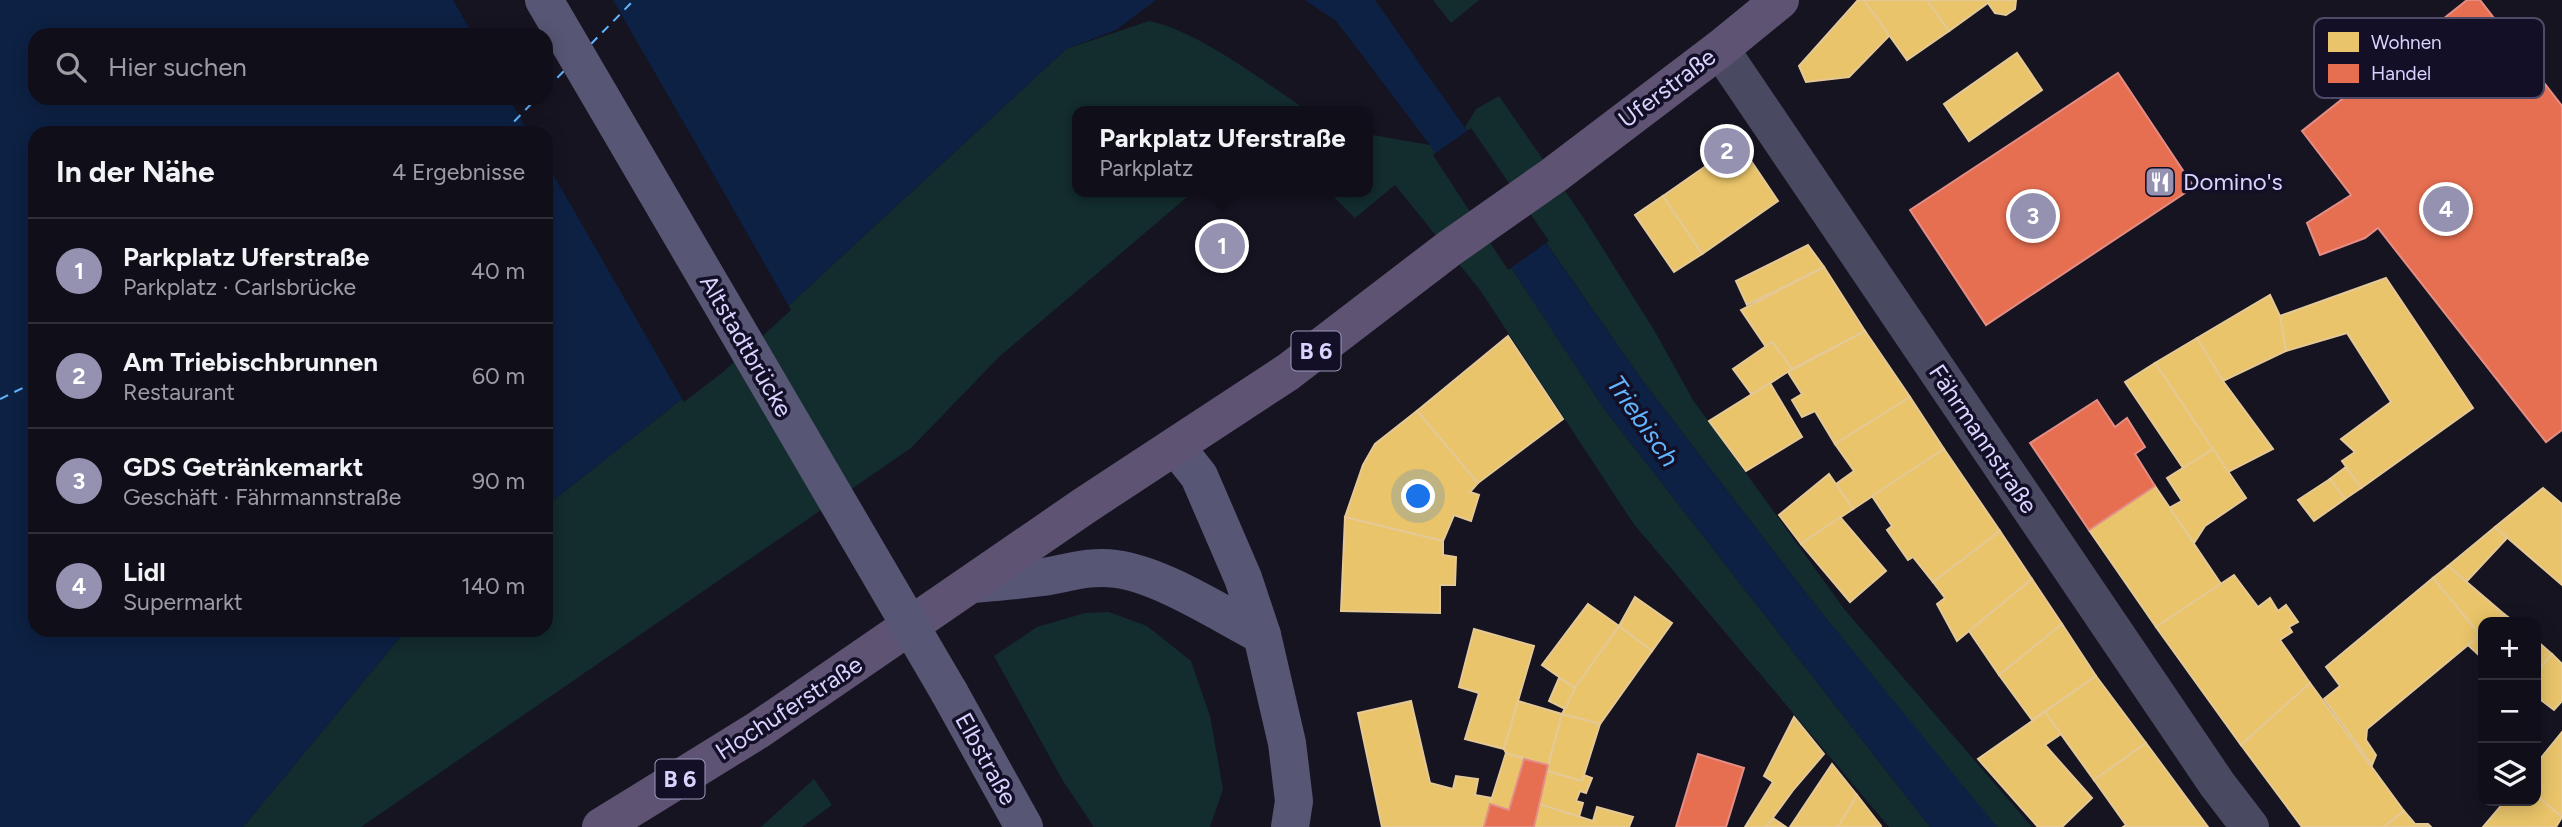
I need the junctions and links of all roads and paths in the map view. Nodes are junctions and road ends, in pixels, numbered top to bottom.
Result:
1 (544, 0) edge
2 (1780, 0) edge
3 (1720, 49) junction
4 (1176, 447) junction
5 (973, 584) junction
6 (1262, 635) junction
7 (948, 692) joint
8 (601, 827) edge
9 (1024, 827) edge
10 (1290, 827) edge
11 (2250, 827) edge

1 - 7 main road, Altstadtbrücke, bridge
2 - 3 main road, Uferstraße / B 6
3 - 4 main road, Uferstraße / B 6
3 - 11 street, Fährmannstraße
4 - 5 main road, B 6
4 - 6 main road
5 - 6 main road
5 - 8 main road, Hochuferstraße / B 6
6 - 10 main road
7 - 9 main road, Elbstraße

